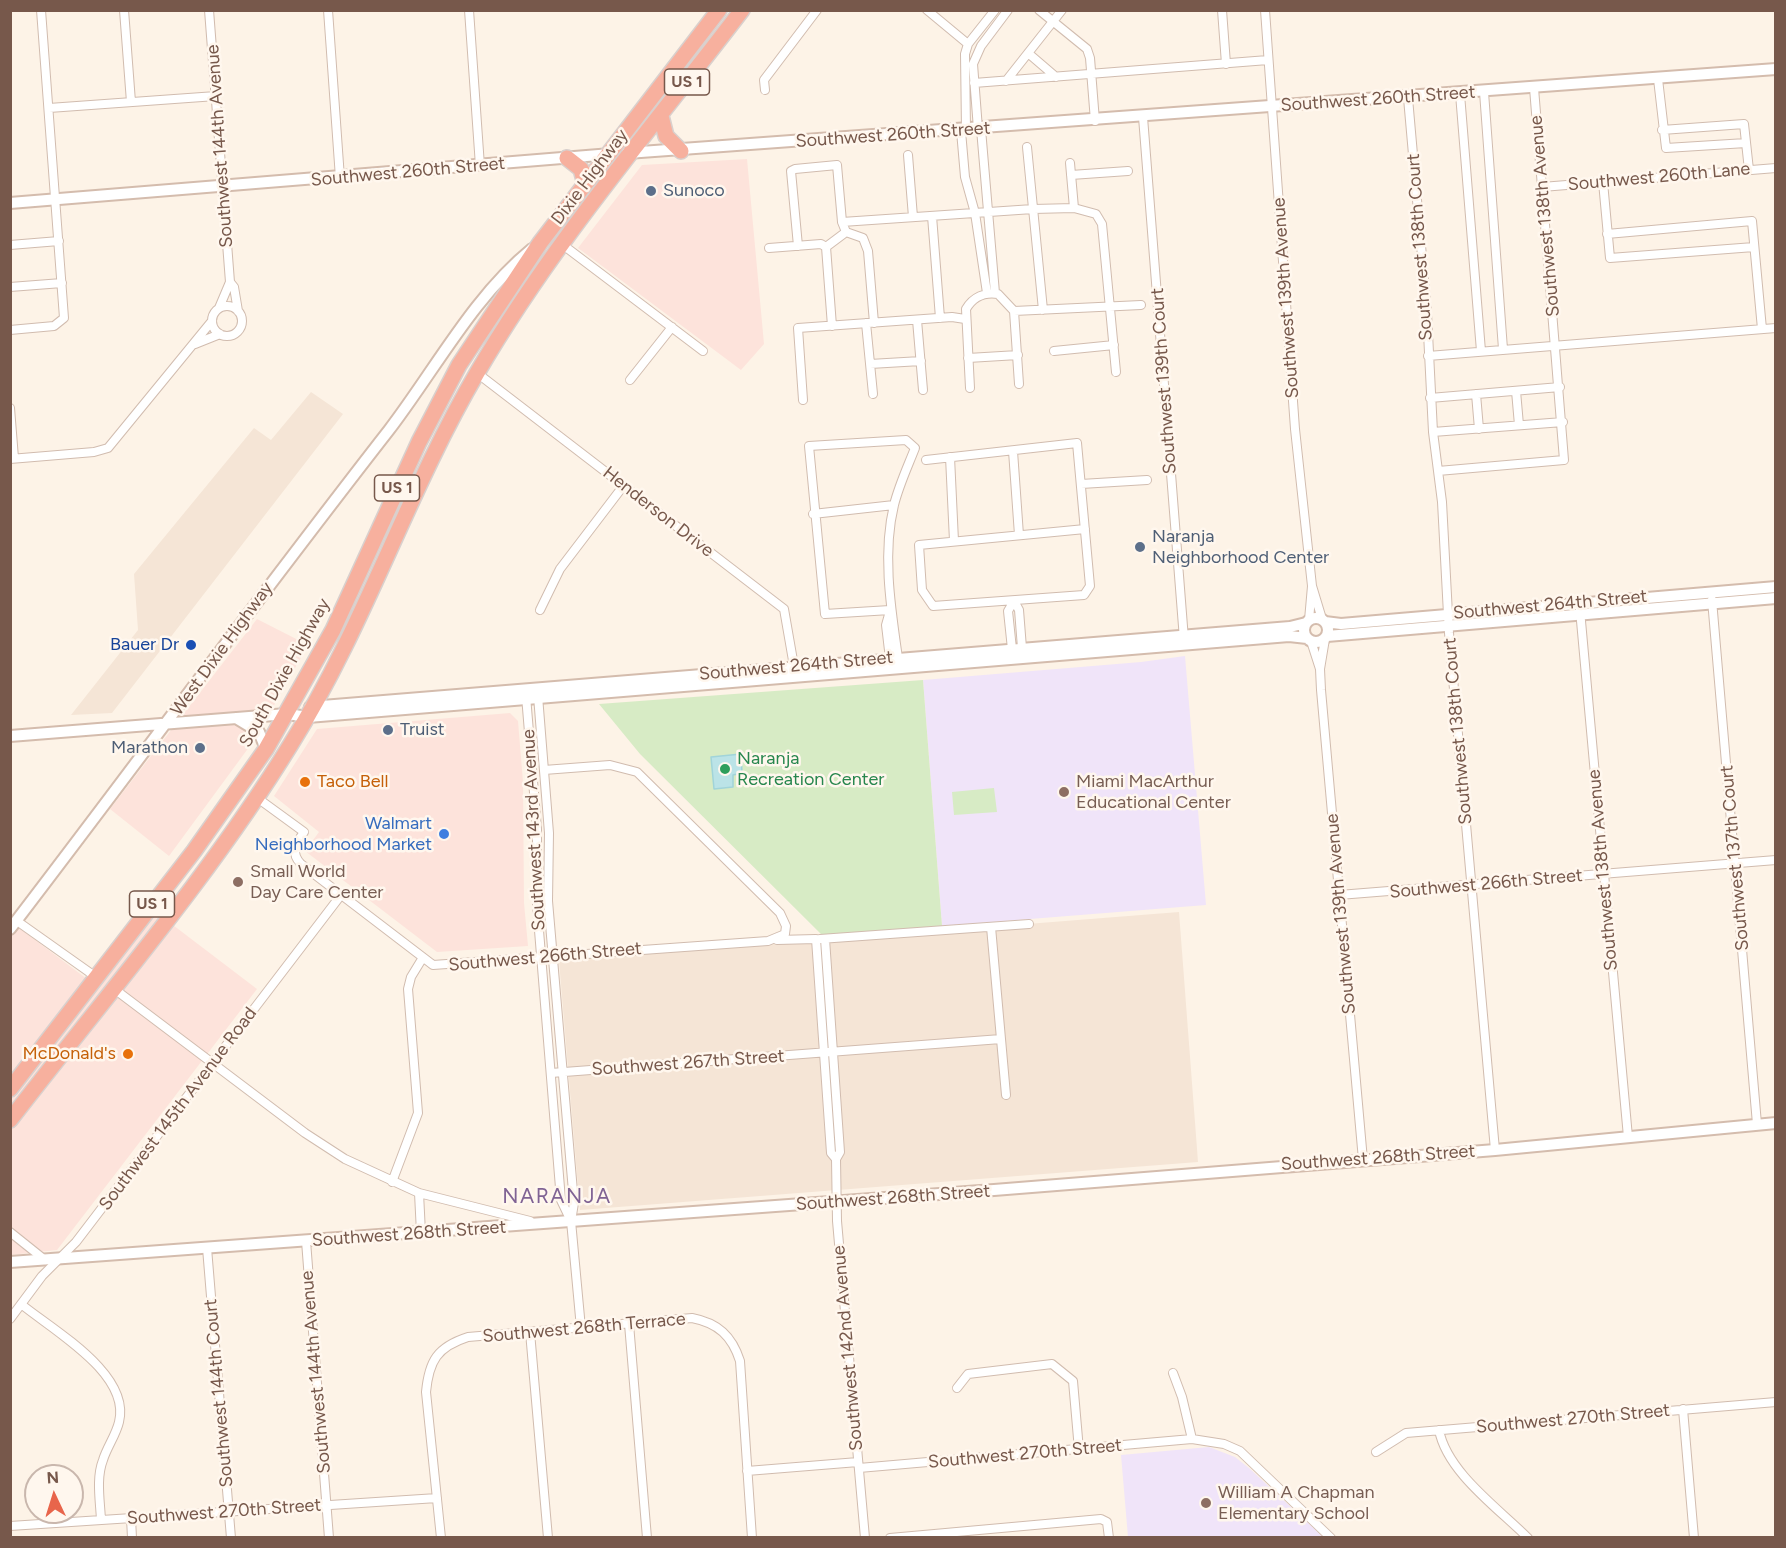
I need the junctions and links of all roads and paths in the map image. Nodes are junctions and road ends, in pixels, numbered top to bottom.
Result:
1 (41, 10) edge
2 (124, 10) edge
3 (209, 10) edge
4 (328, 10) edge
5 (469, 10) edge
6 (719, 10) edge
7 (742, 10) edge
8 (817, 10) edge
9 (995, 10) edge
10 (1008, 10) edge
11 (1040, 10) edge
12 (1062, 10) edge
13 (1222, 10) edge
14 (1265, 10) edge
15 (928, 11) edge
16 (1054, 22) junction
17 (968, 44) junction
18 (1028, 53) junction
19 (1268, 60) junction
20 (1226, 64) junction
21 (1776, 69) edge
22 (1092, 74) junction
23 (1056, 77) junction
24 (1658, 79) junction
25 (1006, 81) junction
26 (974, 83) junction
27 (1534, 88) junction
28 (765, 90) dead end
29 (1484, 92) junction
30 (1460, 94) junction
31 (216, 96) junction
32 (1408, 98) junction
33 (131, 102) junction
34 (1272, 106) junction
35 (49, 108) junction
36 (661, 116) junction
37 (1143, 117) junction
38 (1095, 121) junction
39 (980, 129) junction
40 (1662, 130) junction
41 (964, 131) junction
42 (1746, 143) junction
43 (1027, 147) dead end
44 (681, 151) junction
45 (632, 153) junction
46 (608, 154) junction
47 (908, 155) dead end
48 (567, 158) junction
49 (1070, 163) dead end
50 (480, 166) junction
51 (1776, 168) edge
52 (1749, 170) junction
53 (1128, 171) dead end
54 (1071, 174) junction
55 (340, 178) junction
56 (1603, 182) junction
57 (585, 184) junction
58 (222, 187) junction
59 (1542, 187) junction
60 (56, 200) junction
61 (10, 203) edge
62 (1074, 208) junction
63 (1033, 209) junction
64 (990, 212) junction
65 (975, 213) junction
66 (932, 216) junction
67 (913, 217) junction
68 (842, 222) junction
69 (846, 232) junction
70 (1607, 234) junction
71 (59, 241) junction
72 (540, 243) junction
73 (10, 245) edge
74 (563, 245) junction
75 (798, 246) junction
76 (826, 247) junction
77 (1754, 247) junction
78 (769, 248) dead end
79 (993, 252) junction
80 (981, 253) junction
81 (230, 282) junction
82 (62, 283) junction
83 (10, 286) edge
84 (991, 293) junction
85 (1141, 304) dead end
86 (1110, 306) junction
87 (218, 309) junction
88 (1043, 310) junction
89 (238, 311) junction
90 (1014, 311) junction
91 (940, 318) junction
92 (965, 319) junction
93 (917, 320) junction
94 (212, 321) junction
95 (870, 323) junction
96 (832, 326) junction
97 (672, 327) junction
98 (1776, 328) edge
99 (1762, 329) junction
100 (10, 330) edge
101 (220, 334) junction
102 (195, 344) junction
103 (1114, 345) junction
104 (1557, 345) junction
105 (1503, 349) junction
106 (704, 351) dead end
107 (1054, 351) dead end
108 (1481, 351) junction
109 (1018, 355) junction
110 (1428, 356) junction
111 (968, 358) junction
112 (921, 361) junction
113 (459, 364) junction
114 (870, 364) junction
115 (433, 369) junction
116 (1116, 372) dead end
117 (477, 373) junction
118 (630, 380) dead end
119 (1019, 384) dead end
120 (1560, 387) junction
121 (970, 388) dead end
122 (923, 390) dead end
123 (1516, 391) junction
124 (873, 394) dead end
125 (1476, 394) junction
126 (1430, 398) junction
127 (804, 400) dead end
128 (10, 408) edge
129 (1563, 422) junction
130 (1519, 425) junction
131 (1479, 429) junction
132 (1433, 432) junction
133 (1013, 451) junction
134 (950, 457) junction
135 (12, 459) edge
136 (926, 460) dead end
137 (1438, 471) junction
138 (1147, 480) dead end
139 (1082, 484) junction
140 (624, 486) junction
141 (894, 505) junction
142 (813, 514) junction
143 (1085, 529) junction
144 (1019, 536) junction
145 (954, 541) junction
146 (1311, 586) junction
147 (1776, 587) edge
148 (1712, 598) junction
149 (1776, 598) edge
150 (1014, 601) junction
151 (1580, 608) junction
152 (540, 610) dead end
153 (891, 610) junction
154 (1449, 619) junction
155 (1323, 620) junction
156 (1307, 621) junction
157 (1020, 625) junction
158 (1010, 626) junction
159 (1326, 637) junction
160 (1184, 640) junction
161 (1309, 640) junction
162 (1017, 649) junction
163 (894, 659) junction
164 (1320, 669) junction
165 (795, 672) junction
166 (532, 693) junction
167 (311, 711) junction
168 (287, 714) junction
169 (236, 718) junction
170 (167, 723) junction
171 (10, 736) edge
172 (266, 749) junction
173 (544, 770) junction
174 (256, 797) junction
175 (1776, 860) edge
176 (1736, 862) junction
177 (1603, 875) junction
178 (1472, 885) junction
179 (166, 886) junction
180 (341, 895) junction
181 (1339, 895) junction
182 (1029, 924) dead end
183 (14, 925) edge
184 (991, 927) junction
185 (816, 939) junction
186 (825, 939) junction
187 (775, 940) junction
188 (554, 957) junction
189 (541, 958) junction
190 (422, 959) junction
191 (96, 977) junction
192 (113, 988) junction
193 (1001, 1039) junction
194 (824, 1053) junction
195 (834, 1053) junction
196 (213, 1063) junction
197 (50, 1068) junction
198 (563, 1072) junction
199 (551, 1073) junction
200 (10, 1089) edge
201 (1006, 1095) dead end
202 (10, 1120) edge
203 (1776, 1123) edge
204 (1757, 1124) junction
205 (1628, 1137) junction
206 (1495, 1149) junction
207 (836, 1159) junction
208 (1363, 1160) junction
209 (392, 1182) junction
210 (418, 1193) junction
211 (838, 1202) junction
212 (571, 1221) junction
213 (540, 1224) junction
214 (10, 1232) edge
215 (421, 1233) junction
216 (306, 1241) junction
217 (207, 1248) junction
218 (59, 1259) junction
219 (45, 1260) junction
220 (10, 1262) edge
221 (21, 1304) junction
222 (10, 1319) edge
223 (629, 1324) junction
224 (580, 1328) junction
225 (530, 1332) junction
226 (1173, 1373) dead end
227 (957, 1388) dead end
228 (1776, 1402) edge
229 (1683, 1409) junction
230 (1439, 1430) junction
231 (1192, 1439) junction
232 (1079, 1450) junction
233 (1376, 1452) dead end
234 (858, 1465) junction
235 (747, 1471) junction
236 (437, 1498) junction
237 (327, 1506) junction
238 (229, 1511) junction
239 (131, 1518) junction
240 (101, 1520) junction
241 (10, 1526) edge
242 (1002, 1528) junction
243 (975, 1534) edge
244 (132, 1538) edge
245 (231, 1538) edge
246 (329, 1538) edge
247 (441, 1538) edge
248 (548, 1538) edge
249 (646, 1538) edge
250 (752, 1538) edge
251 (865, 1538) edge
252 (890, 1538) edge
253 (1003, 1538) edge
254 (1109, 1538) edge
255 (1331, 1538) edge
256 (1527, 1538) edge
257 (1694, 1538) edge

1 - 35 street
2 - 33 street
3 - 31 street, Southwest 144th Avenue
4 - 55 street
5 - 50 street
6 - 46 highway, Dixie Highway / US 1
7 - 36 highway, Dixie Highway / US 1
8 - 28 street
9 - 17 street
10 - 26 street
11 - 16 street
12 - 16 street
13 - 20 street
14 - 19 street, Southwest 139th Avenue
15 - 17 street
16 - 18 street
16 - 22 street
17 - 41 street
18 - 23 street
18 - 25 street
19 - 20 street
19 - 34 street, Southwest 139th Avenue
20 - 22 street
21 - 24 street, Southwest 260th Street
22 - 23 street
22 - 38 street
23 - 25 street
24 - 27 street, Southwest 260th Street
24 - 40 street
25 - 26 street
26 - 39 street
27 - 29 street, Southwest 260th Street
27 - 59 street, Southwest 138th Avenue
29 - 30 street, Southwest 260th Street
29 - 105 street
30 - 32 street, Southwest 260th Street
30 - 108 street
31 - 33 street
31 - 58 street, Southwest 144th Avenue
32 - 34 street, Southwest 260th Street
32 - 110 street, Southwest 138th Court
33 - 35 street
34 - 37 street, Southwest 260th Street
34 - 146 street, Southwest 139th Avenue
35 - 60 street
36 - 44 highway
36 - 45 highway, Dixie Highway / US 1
37 - 38 street, Southwest 260th Street
37 - 160 street, Southwest 139th Court
38 - 39 street, Southwest 260th Street
39 - 41 street, Southwest 260th Street
39 - 64 street
40 - 42 street
40 - 42 street
41 - 44 street, Southwest 260th Street
41 - 65 street
42 - 52 street
43 - 63 street
44 - 45 street, Southwest 260th Street
45 - 46 street, Southwest 260th Street
45 - 74 highway, Dixie Highway / US 1
46 - 48 street, Southwest 260th Street
46 - 57 highway, Dixie Highway / US 1
47 - 67 street
48 - 50 street, Southwest 260th Street
48 - 57 highway
49 - 54 street
50 - 55 street, Southwest 260th Street
51 - 52 street, Southwest 260th Lane
52 - 56 street, Southwest 260th Lane
53 - 54 street
54 - 62 street
55 - 58 street, Southwest 260th Street
56 - 59 street, Southwest 260th Lane
56 - 70 street
57 - 72 highway, Dixie Highway / US 1
58 - 60 street, Southwest 260th Street
58 - 81 street, Southwest 144th Avenue
59 - 104 street, Southwest 138th Avenue
60 - 61 street, Southwest 260th Street
60 - 71 street
62 - 63 street
62 - 86 street
63 - 64 street
63 - 88 street
64 - 65 street
64 - 79 street
65 - 66 street
65 - 80 street
66 - 67 street
66 - 91 street
67 - 68 street
68 - 69 street
68 - 75 street
69 - 76 street
69 - 95 street
70 - 77 street
70 - 77 street
71 - 73 street
71 - 82 street
72 - 113 highway, South Dixie Highway / US 1
72 - 115 street, West Dixie Highway
74 - 97 street
74 - 117 highway, Dixie Highway / US 1
75 - 76 street
75 - 78 street
76 - 96 street
77 - 99 street
79 - 80 street
79 - 84 street
80 - 84 street
81 - 87 street, Southwest 144th Avenue
81 - 89 street, Southwest 144th Avenue
82 - 83 street
82 - 100 street
84 - 90 street
84 - 92 street
85 - 86 street
86 - 88 street
86 - 103 street
87 - 89 street
87 - 94 street
88 - 90 street
89 - 101 street
90 - 109 street
91 - 92 street
91 - 93 street
92 - 111 street
93 - 95 street
93 - 112 street
94 - 101 street
94 - 102 street
95 - 96 street
95 - 114 street
96 - 127 street
97 - 106 street
97 - 118 street
98 - 99 street
99 - 104 street
101 - 102 street
102 - 135 street
103 - 107 street
103 - 116 street
104 - 105 street
104 - 120 street, Southwest 138th Avenue
105 - 108 street
108 - 110 street
109 - 111 street
109 - 119 street
110 - 126 street, Southwest 138th Court
111 - 121 street
112 - 114 street
112 - 122 street
113 - 115 street
113 - 117 highway
113 - 168 highway, South Dixie Highway / US 1
114 - 124 street
115 - 170 street, West Dixie Highway
117 - 140 street, Henderson Drive
117 - 167 highway, US 1
120 - 123 street
120 - 129 street, Southwest 138th Avenue
123 - 125 street
123 - 130 street
125 - 126 street
125 - 131 street
126 - 132 street, Southwest 138th Court
128 - 135 street
129 - 130 street
129 - 137 street, Southwest 138th Avenue
130 - 131 street
131 - 132 street
132 - 137 street, Southwest 138th Court
133 - 134 street
133 - 139 street
133 - 144 street
134 - 136 street
134 - 145 street
137 - 154 street, Southwest 138th Court
138 - 139 street
139 - 143 street
140 - 152 street
140 - 165 street, Henderson Drive
141 - 142 street
141 - 142 street
141 - 153 street
142 - 153 street
143 - 144 street
143 - 150 street
144 - 145 street
145 - 150 street
146 - 155 street, Southwest 139th Avenue
146 - 156 street, Southwest 139th Avenue
147 - 148 street, Southwest 264th Street
148 - 149 street, Southwest 264th Street
148 - 151 street, Southwest 264th Street
148 - 176 street, Southwest 137th Court
150 - 157 street
150 - 158 street
151 - 154 street, Southwest 264th Street
151 - 177 street, Southwest 138th Avenue
153 - 163 street
154 - 155 street, Southwest 264th Street
154 - 159 street, Southwest 264th Street
154 - 178 street, Southwest 138th Court
155 - 156 street
155 - 159 street
156 - 160 street, Southwest 264th Street
156 - 161 street
157 - 158 street
157 - 162 street
158 - 162 street
159 - 161 street
159 - 164 street, Southwest 139th Avenue
160 - 161 street, Southwest 264th Street
160 - 162 street, Southwest 264th Street
160 - 165 street, Southwest 264th Street
161 - 164 street, Southwest 139th Avenue
162 - 163 street, Southwest 264th Street
163 - 165 street, Southwest 264th Street
164 - 181 street, Southwest 139th Avenue
165 - 166 street, Southwest 264th Street
166 - 167 street, Southwest 264th Street
166 - 173 street, Southwest 143rd Avenue
166 - 189 street, Southwest 143rd Avenue
167 - 168 street, Southwest 264th Street
167 - 174 highway, US 1
168 - 169 street, Southwest 264th Street
168 - 172 highway, South Dixie Highway / US 1
169 - 170 street, Southwest 264th Street
169 - 172 street
170 - 171 street, Southwest 264th Street
170 - 183 street, West Dixie Highway
172 - 179 highway, South Dixie Highway / US 1
173 - 187 street
173 - 188 street, Southwest 143rd Avenue
174 - 180 street, Southwest 266th Street
174 - 192 highway, US 1
175 - 176 street, Southwest 266th Street
176 - 177 street, Southwest 266th Street
176 - 204 street, Southwest 137th Court
177 - 178 street, Southwest 266th Street
177 - 205 street, Southwest 138th Avenue
178 - 181 street, Southwest 266th Street
178 - 206 street, Southwest 138th Court
179 - 191 highway, South Dixie Highway / US 1
179 - 192 highway
180 - 190 street, Southwest 266th Street
180 - 196 street, Southwest 145th Avenue Road
181 - 208 street, Southwest 139th Avenue
182 - 184 street
183 - 191 street
184 - 186 street
184 - 193 street
185 - 186 street
185 - 187 street
185 - 194 street, Southwest 142nd Avenue
186 - 195 street, Southwest 142nd Avenue
187 - 188 street, Southwest 266th Street
188 - 189 street, Southwest 266th Street
188 - 198 street, Southwest 143rd Avenue
189 - 190 street, Southwest 266th Street
189 - 199 street, Southwest 143rd Avenue
190 - 209 street
191 - 197 highway
191 - 200 highway, South Dixie Highway / US 1
192 - 196 street
192 - 197 highway, US 1
193 - 195 street, Southwest 267th Street
193 - 201 street
194 - 195 street, Southwest 267th Street
194 - 198 street, Southwest 267th Street
194 - 207 street, Southwest 142nd Avenue
195 - 207 street, Southwest 142nd Avenue
196 - 209 street
196 - 218 street, Southwest 145th Avenue Road
197 - 202 highway, US 1
198 - 199 street, Southwest 267th Street
198 - 212 street, Southwest 143rd Avenue
199 - 212 street, Southwest 143rd Avenue
203 - 204 street, Southwest 268th Street
204 - 205 street, Southwest 268th Street
205 - 206 street, Southwest 268th Street
206 - 208 street, Southwest 268th Street
207 - 211 street, Southwest 142nd Avenue
208 - 211 street, Southwest 268th Street
209 - 210 street
210 - 213 street
210 - 215 street
211 - 212 street, Southwest 268th Street
211 - 234 street, Southwest 142nd Avenue
212 - 213 street, Southwest 268th Street
212 - 224 street, Southwest 143rd Avenue
213 - 215 street, Southwest 268th Street
214 - 219 street
215 - 216 street, Southwest 268th Street
216 - 217 street, Southwest 268th Street
216 - 237 street, Southwest 144th Avenue
217 - 218 street, Southwest 268th Street
217 - 238 street, Southwest 144th Court
218 - 219 street, Southwest 268th Street
218 - 221 street, Southwest 145th Avenue Road
219 - 220 street, Southwest 268th Street
221 - 222 street, Southwest 145th Avenue Road
221 - 240 street
223 - 224 street, Southwest 268th Terrace
223 - 235 street, Southwest 268th Terrace
223 - 249 street
224 - 225 street, Southwest 268th Terrace
225 - 236 street, Southwest 268th Terrace
225 - 248 street
226 - 231 street
227 - 232 street
228 - 229 street, Southwest 270th Street
229 - 230 street, Southwest 270th Street
229 - 257 street
230 - 233 street, Southwest 270th Street
230 - 256 street
231 - 232 street, Southwest 270th Street
231 - 255 street, Southwest 270th Street
232 - 234 street, Southwest 270th Street
234 - 235 street, Southwest 270th Street
234 - 251 street, Southwest 142nd Avenue
235 - 250 street
236 - 237 street, Southwest 270th Street
236 - 247 street
237 - 238 street, Southwest 270th Street
237 - 246 street, Southwest 144th Avenue
238 - 239 street, Southwest 270th Street
238 - 245 street, Southwest 144th Court
239 - 240 street, Southwest 270th Street
239 - 244 street
240 - 241 street, Southwest 270th Street
242 - 243 street
242 - 253 street
242 - 254 street
243 - 252 street

